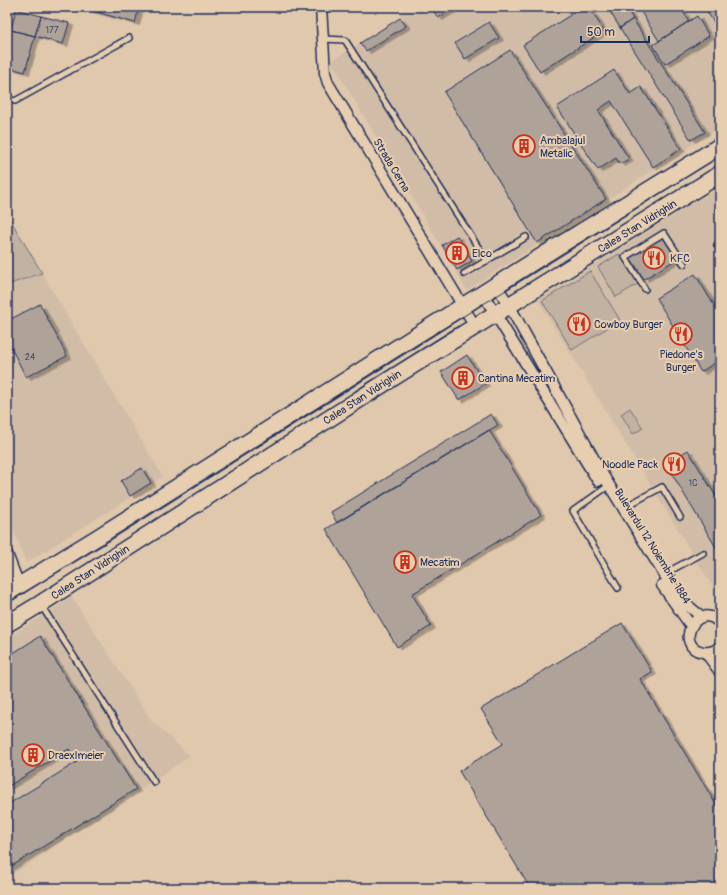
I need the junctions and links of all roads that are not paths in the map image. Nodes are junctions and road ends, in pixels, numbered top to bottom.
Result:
1 (321, 7) edge
2 (129, 38) dead end
3 (323, 39) junction
4 (7, 99) edge
5 (720, 146) edge
6 (720, 174) edge
7 (526, 237) dead end
8 (487, 260) junction
9 (684, 264) dead end
10 (464, 274) dead end
11 (496, 285) junction
12 (645, 289) dead end
13 (483, 294) junction
14 (509, 305) junction
15 (463, 306) junction
16 (495, 313) junction
17 (475, 326) junction
18 (604, 489) junction
19 (623, 508) junction
20 (680, 517) dead end
21 (702, 553) dead end
22 (7, 554) edge
23 (664, 574) junction
24 (618, 588) dead end
25 (13, 589) edge
26 (40, 604) junction
27 (703, 617) junction
28 (720, 623) edge
29 (7, 624) edge
30 (690, 626) junction
31 (720, 646) edge
32 (706, 653) junction
33 (720, 672) edge
34 (154, 782) dead end

1 - 3 street, Strada Cerna
2 - 4 lane
3 - 8 lane
3 - 15 street, Strada Cerna
5 - 11 main road, Calea Stan Vidrighin
6 - 14 main road, Calea Stan Vidrighin
7 - 8 lane
8 - 10 lane
9 - 12 lane
11 - 13 main road, Calea Stan Vidrighin
11 - 14 street, Bulevardul 12 Noiembrie 1884
13 - 15 main road, Calea Stan Vidrighin
13 - 16 street, Bulevardul 12 Noiembrie 1884
14 - 16 main road, Calea Stan Vidrighin
14 - 19 street, Bulevardul 12 Noiembrie 1884
15 - 17 street, Strada Cerna
15 - 25 main road, Calea Stan Vidrighin
16 - 17 main road, Calea Stan Vidrighin
16 - 18 street, Bulevardul 12 Noiembrie 1884
17 - 26 main road, Calea Stan Vidrighin
18 - 24 lane
18 - 30 street, Bulevardul 12 Noiembrie 1884
19 - 20 lane
19 - 23 street, Bulevardul 12 Noiembrie 1884
21 - 23 lane
22 - 25 street
23 - 27 street, Bulevardul 12 Noiembrie 1884
26 - 29 main road, Calea Stan Vidrighin
26 - 34 lane
27 - 28 street, Bulevardul 12 Noiembrie 1884
27 - 30 street
30 - 32 street
31 - 32 street
32 - 33 street

